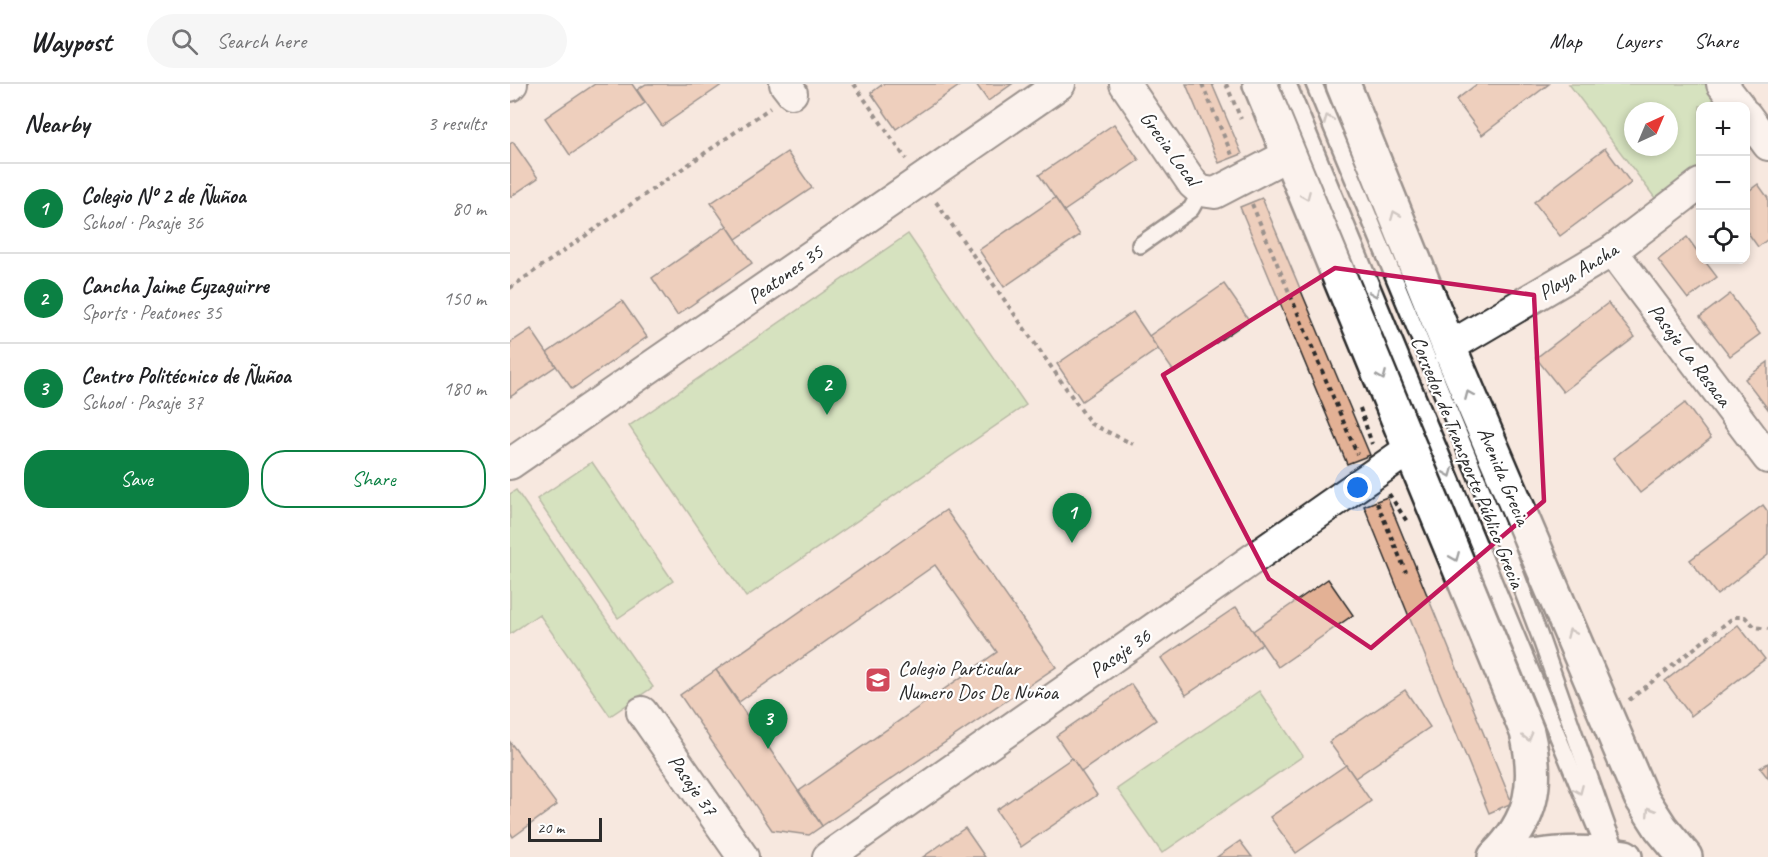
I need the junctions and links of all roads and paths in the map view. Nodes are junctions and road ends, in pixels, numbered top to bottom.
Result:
1 (854, 84) edge
2 (1060, 84) edge
3 (1125, 84) edge
4 (1202, 84) edge
5 (1260, 84) edge
6 (1288, 84) edge
7 (1314, 84) edge
8 (1342, 84) edge
9 (1722, 84) edge
10 (789, 89) edge
11 (1736, 102) edge
12 (1288, 155) junction
13 (1242, 179) junction
14 (921, 180) junction
15 (1696, 188) edge
16 (1202, 191) junction
17 (1140, 245) dead end
18 (1612, 251) junction
19 (510, 288) edge
20 (1449, 347) junction
21 (1133, 444) dead end
22 (1411, 448) junction
23 (1768, 458) edge
24 (510, 464) edge
25 (1367, 480) junction
26 (1406, 572) dead end
27 (1768, 629) edge
28 (642, 712) dead end
29 (1607, 717) junction
30 (1616, 856) edge
31 (743, 857) edge
32 (828, 857) edge
33 (1495, 857) edge
34 (1533, 857) edge
35 (1685, 857) edge

1 - 14 path
2 - 14 street, Peatones 35
3 - 16 street, Grecia Local
4 - 13 path
5 - 12 main road
6 -> 30 lane, Corredor de Transporte Público Grecia
30 -> 7 lane, Corredor de Transporte Público Grecia
20 -> 8 main road, Avenida Grecia
9 - 11 street
10 - 19 path
12 - 13 street, Grecia Local
12 -> 22 main road
13 - 16 street, Grecia Local
13 - 25 path
14 - 21 path
14 - 24 street, Peatones 35
15 - 18 street, Playa Ancha
16 - 17 lane
18 - 20 street, Playa Ancha
18 - 23 street, Pasaje La Resaca
29 -> 20 main road, Avenida Grecia
22 - 25 street, Pasaje 36
22 -> 33 main road
25 - 26 path
25 - 32 street, Pasaje 36
27 - 29 path
28 - 31 street, Pasaje 37
35 -> 29 main road, Avenida Grecia
30 - 34 main road

